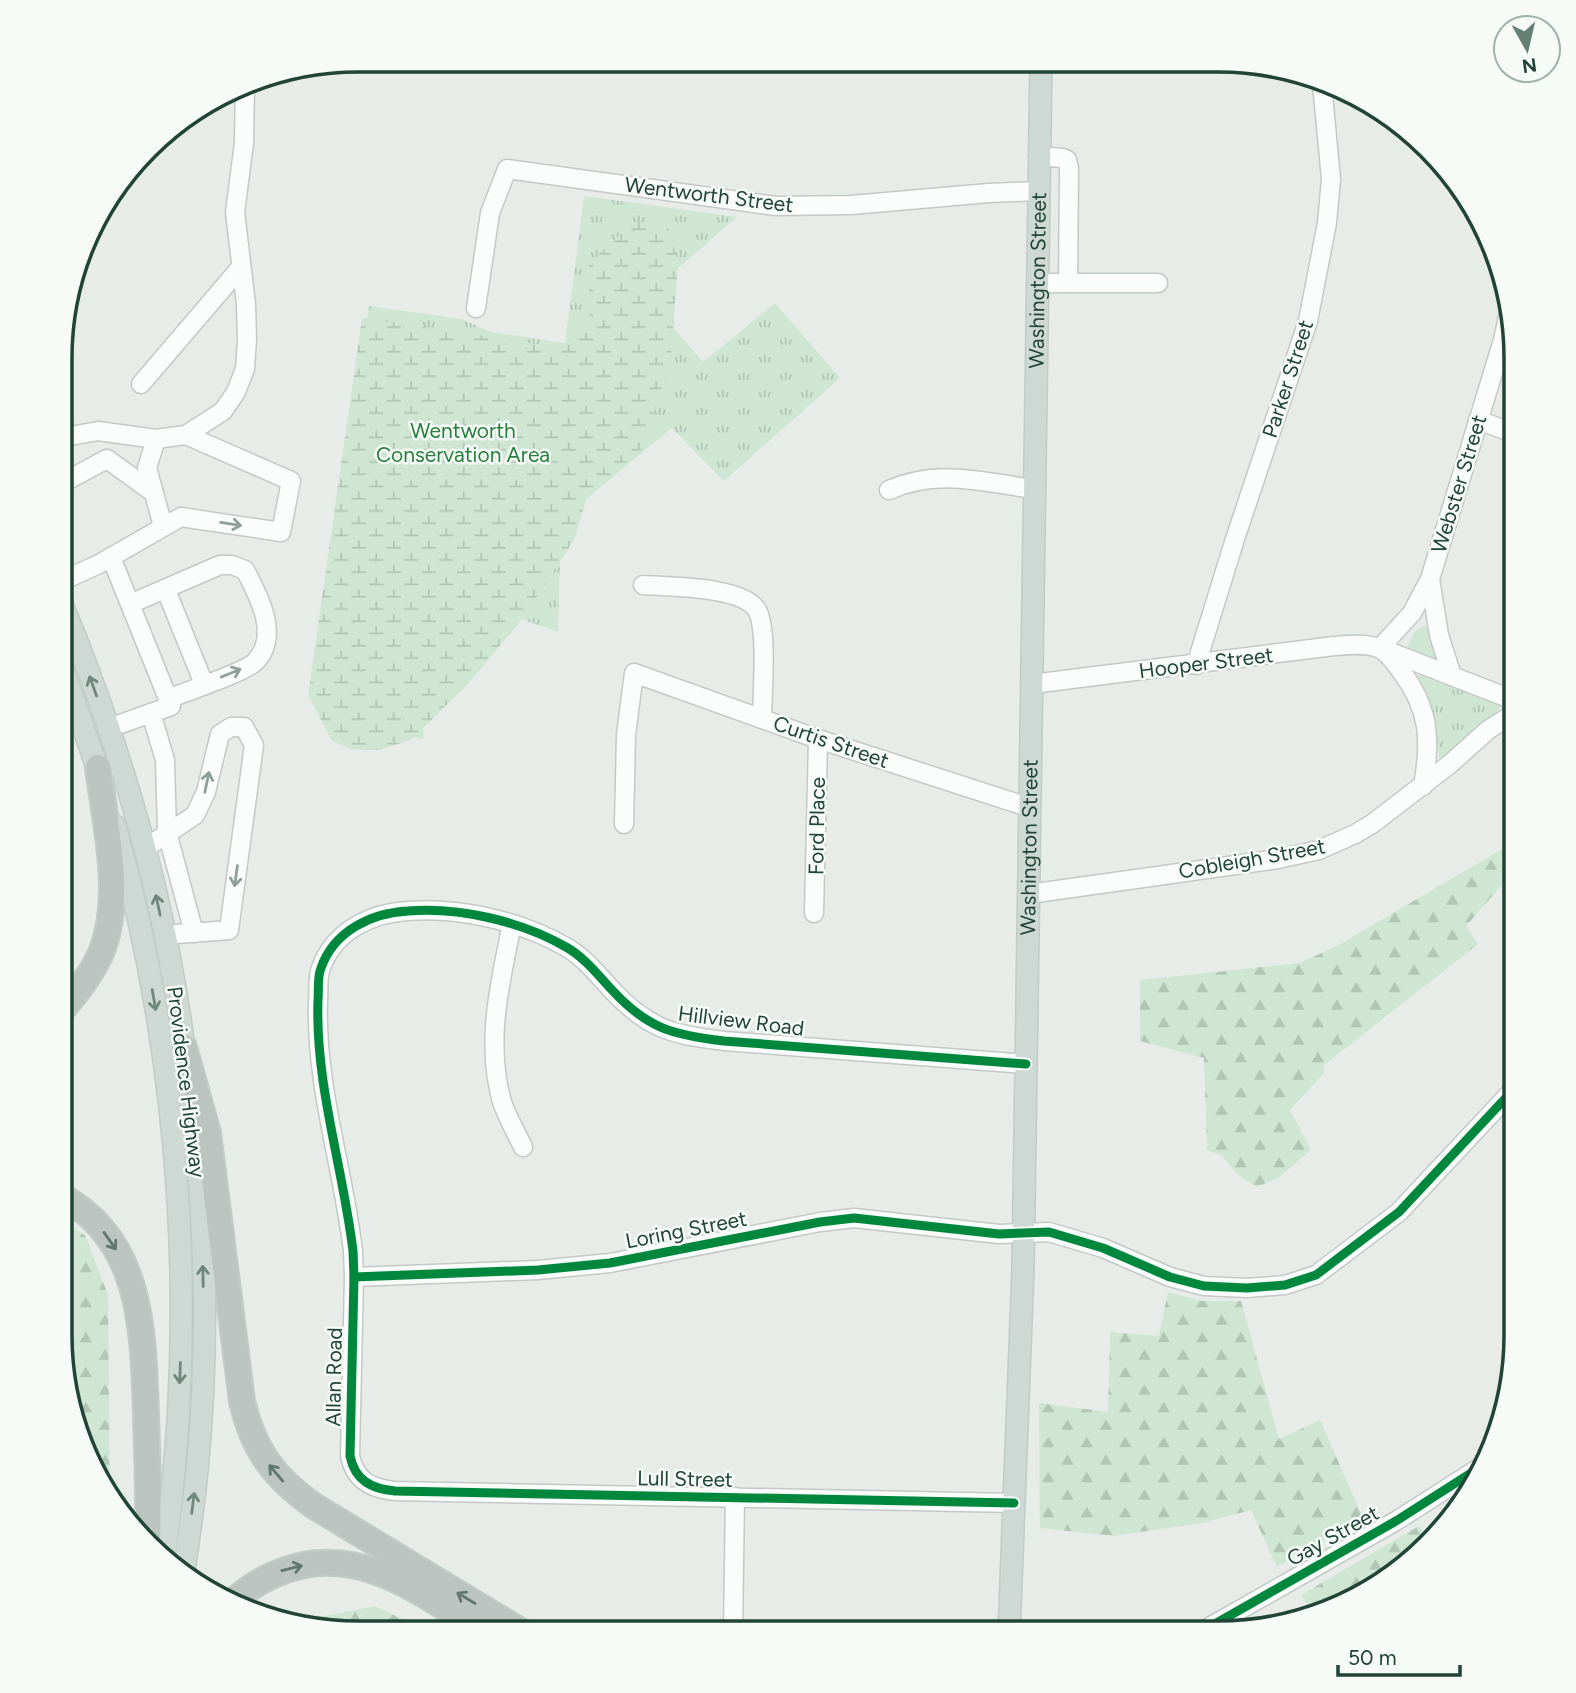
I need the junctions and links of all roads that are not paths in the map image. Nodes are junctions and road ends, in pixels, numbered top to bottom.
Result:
1 (1041, 72) edge
2 (1323, 92) edge
3 (245, 96) edge
4 (1038, 156) junction
5 (1038, 191) junction
6 (241, 267) junction
7 (1037, 283) junction
8 (1068, 283) junction
9 (1158, 283) dead end
10 (476, 308) dead end
11 (1504, 337) edge
12 (141, 384) dead end
13 (1478, 420) junction
14 (1504, 430) edge
15 (186, 435) junction
16 (72, 436) edge
17 (156, 439) junction
18 (72, 478) edge
19 (1034, 489) junction
20 (889, 490) dead end
21 (154, 493) junction
22 (163, 526) junction
23 (111, 557) junction
24 (72, 576) edge
25 (1430, 579) junction
26 (643, 585) dead end
27 (166, 590) junction
28 (130, 604) junction
29 (72, 630) edge
30 (1380, 648) junction
31 (1196, 665) junction
32 (1452, 677) junction
33 (204, 684) junction
34 (1032, 684) junction
35 (72, 694) edge
36 (1504, 696) edge
37 (169, 699) junction
38 (151, 713) junction
39 (762, 719) junction
40 (1504, 720) edge
41 (109, 728) junction
42 (818, 739) junction
43 (98, 767) junction
44 (1423, 786) junction
45 (1031, 808) junction
46 (624, 824) dead end
47 (167, 832) junction
48 (144, 849) junction
49 (1029, 894) junction
50 (814, 913) dead end
51 (512, 923) junction
52 (194, 933) junction
53 (164, 935) junction
54 (72, 998) edge
55 (184, 1047) junction
56 (1026, 1064) junction
57 (1504, 1100) edge
58 (523, 1147) dead end
59 (72, 1204) edge
60 (1023, 1233) junction
61 (354, 1277) junction
62 (1468, 1475) edge
63 (359, 1476) joint
64 (735, 1497) junction
65 (1014, 1503) junction
66 (148, 1529) edge
67 (166, 1547) edge
68 (185, 1563) edge
69 (240, 1595) edge
70 (465, 1621) edge
71 (504, 1621) edge
72 (733, 1621) edge
73 (1009, 1621) edge
74 (1220, 1621) edge

1 - 4 main road, Washington Street
2 - 31 street, Parker Street
3 - 6 street
4 - 5 main road, Washington Street
4 - 8 street
5 - 7 main road, Washington Street
5 - 10 street, Wentworth Street
6 - 12 street
6 - 15 street
7 - 8 street
7 - 19 main road, Washington Street
8 - 9 street
11 - 13 street, Webster Street
13 - 14 street
13 - 25 street, Webster Street
15 - 17 street
22 -> 15 street
16 - 17 street
17 - 21 street
18 - 21 street
19 - 20 street
19 - 34 main road, Washington Street
21 - 22 street
22 - 23 street
23 - 24 street
23 - 28 street
25 - 30 street, Webster Street
25 - 32 street, Webster Street
26 - 39 street
27 - 28 street
27 - 33 street
33 -> 27 street
28 - 37 street
41 -> 29 main road, Providence Highway
30 - 31 street, Hooper Street
30 - 32 street, Hooper Street
30 - 44 street
31 - 34 street, Hooper Street
32 - 36 street, Hooper Street
33 - 37 street
34 - 45 main road, Washington Street
35 - 43 main road, Providence Highway
37 - 38 street
38 - 41 street
38 - 47 street
39 - 42 street, Curtis Street
39 - 46 street, Curtis Street
40 - 44 street, Cobleigh Street
41 - 48 main road, Providence Highway
42 - 45 street, Curtis Street
42 - 50 street, Ford Place
43 - 54 highway
43 -> 67 main road, Providence Highway
44 - 49 street, Cobleigh Street
45 - 49 main road, Washington Street
47 - 48 street
47 - 52 street
47 -> 52 street
53 -> 48 main road, Providence Highway
49 - 56 main road, Washington Street
51 - 56 street, Hillview Road
51 - 58 street
51 - 61 street, Hillview Road
52 - 53 street
53 - 55 main road, Providence Highway
68 -> 55 main road, Providence Highway
71 -> 55 highway
56 - 60 main road, Washington Street
57 - 60 street, Loring Street
59 -> 66 highway
60 - 61 street, Loring Street
60 - 65 main road, Washington Street
61 - 63 street, Allan Road
62 - 74 street, Gay Street
63 - 64 street, Lull Street
64 - 65 street, Lull Street
64 - 72 street
65 - 73 main road, Washington Street
69 -> 70 highway

